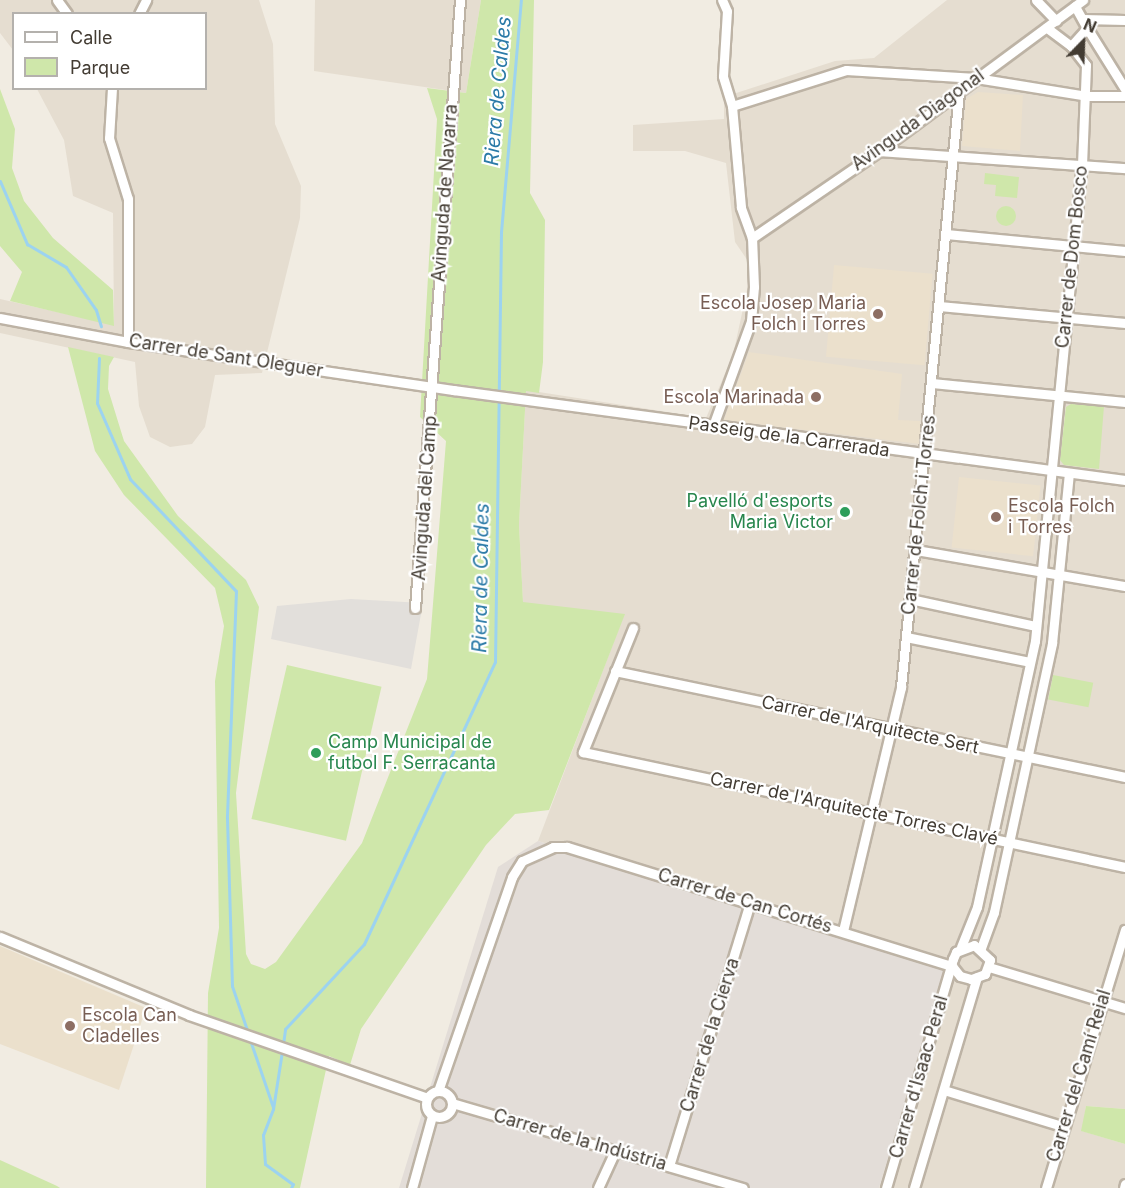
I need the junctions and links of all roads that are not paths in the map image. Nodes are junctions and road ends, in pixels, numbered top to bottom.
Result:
1 (460, 0) edge
2 (722, 0) edge
3 (1036, 0) edge
4 (1079, 3) edge
5 (1125, 20) edge
6 (1056, 21) junction
7 (1085, 24) junction
8 (1046, 27) junction
9 (1071, 46) junction
10 (976, 78) junction
11 (1125, 89) edge
12 (112, 90) edge
13 (959, 92) junction
14 (1087, 96) junction
15 (1125, 96) edge
16 (732, 105) junction
17 (879, 151) junction
18 (954, 155) junction
19 (1082, 165) junction
20 (1125, 168) edge
21 (946, 234) junction
22 (752, 238) junction
23 (1072, 246) junction
24 (1125, 251) edge
25 (939, 306) junction
26 (0, 318) edge
27 (1065, 318) junction
28 (1125, 323) edge
29 (128, 342) junction
30 (932, 383) junction
31 (433, 387) junction
32 (453, 390) joint
33 (1058, 397) junction
34 (1125, 402) edge
35 (713, 426) junction
36 (926, 456) junction
37 (1050, 472) junction
38 (1069, 474) junction
39 (1125, 480) edge
40 (916, 550) junction
41 (1040, 572) junction
42 (1058, 575) junction
43 (1125, 586) edge
44 (910, 599) junction
45 (415, 608) dead end
46 (1036, 626) junction
47 (633, 628) dead end
48 (906, 637) junction
49 (1030, 662) junction
50 (615, 670) junction
51 (891, 730) junction
52 (1007, 754) junction
53 (1026, 758) junction
54 (1125, 777) edge
55 (872, 813) junction
56 (990, 839) junction
57 (1008, 842) junction
58 (1125, 867) edge
59 (750, 903) junction
60 (1125, 930) edge
61 (843, 931) junction
62 (0, 937) edge
63 (962, 947) junction
64 (981, 948) junction
65 (951, 966) junction
66 (989, 967) junction
67 (977, 977) junction
68 (1102, 1001) junction
69 (1125, 1008) edge
70 (944, 1090) junction
71 (438, 1091) junction
72 (427, 1098) junction
73 (452, 1103) junction
74 (432, 1116) junction
75 (1062, 1126) junction
76 (615, 1151) junction
77 (669, 1166) junction
78 (1125, 1184) edge
79 (412, 1188) edge
80 (598, 1188) edge
81 (743, 1188) edge
82 (886, 1188) edge
83 (914, 1188) edge
84 (1046, 1188) edge
85 (1124, 1188) edge

1 - 31 street, Avinguda de Navarra
2 - 16 street
3 - 6 street
4 - 6 street, Avinguda Diagonal
4 - 7 street
5 - 7 street
6 - 8 street, Avinguda Diagonal
7 - 9 street
7 - 11 street
8 - 9 street
8 - 10 street, Avinguda Diagonal
9 - 14 street, Carrer de Dom Bosco
10 - 13 street, Avinguda Diagonal
10 - 14 street
10 - 16 street
12 - 29 street
13 - 17 street, Avinguda Diagonal
13 - 18 street, Carrer de Folch i Torres
14 - 15 street
14 - 19 street, Carrer de Dom Bosco
16 - 22 street
17 - 18 street
17 - 22 street, Avinguda Diagonal
18 - 19 street
18 - 21 street, Carrer de Folch i Torres
19 - 20 street
19 - 23 street, Carrer de Dom Bosco
21 - 23 street
21 - 25 street, Carrer de Folch i Torres
22 - 35 street
23 - 24 street
23 - 27 street, Carrer de Dom Bosco
25 - 27 street
25 - 30 street, Carrer de Folch i Torres
26 - 29 street, Carrer de Sant Oleguer
27 - 28 street
27 - 33 street, Carrer de Dom Bosco
29 - 31 street, Carrer de Sant Oleguer
30 - 33 street
30 - 36 street, Carrer de Folch i Torres
31 - 32 street, Carrer de Sant Oleguer
31 - 45 street, Avinguda del Camp
32 - 35 street, Passeig de la Carrerada
33 - 34 street
33 - 37 street, Carrer de Dom Bosco
35 - 36 street, Passeig de la Carrerada
36 - 37 street, Passeig de la Carrerada
36 - 40 street, Carrer de Folch i Torres
37 - 38 street, Passeig de la Carrerada
37 - 41 street, Carrer de Dom Bosco
38 - 39 street, Passeig de la Carrerada
38 - 42 street
40 - 41 street
40 - 44 street, Carrer de Folch i Torres
41 - 42 street
41 - 46 street, Carrer de Dom Bosco
42 - 43 street
42 - 53 street
44 - 46 street
44 - 48 street, Carrer de Folch i Torres
46 - 49 street, Carrer de Dom Bosco
47 - 50 street
48 - 49 street
48 - 51 street, Carrer de Folch i Torres
49 - 52 street, Carrer de Dom Bosco
50 - 51 street, Carrer de l'Arquitecte Sert
50 - 55 street, Carrer de l'Arquitecte Torres Clavé
51 - 52 street, Carrer de l'Arquitecte Sert
51 - 55 street, Carrer de Folch i Torres
52 - 53 street, Carrer de l'Arquitecte Sert
52 - 56 street, Carrer de Dom Bosco
53 - 54 street, Carrer de l'Arquitecte Sert
53 - 57 street
55 - 56 street, Carrer de l'Arquitecte Torres Clavé
55 - 61 street, Carrer de Folch i Torres
56 - 57 street, Carrer de l'Arquitecte Torres Clavé
56 - 63 street, Carrer de Dom Bosco
57 - 58 street, Carrer de l'Arquitecte Torres Clavé
57 - 64 street
59 - 61 street, Carrer de Can Cortés
59 - 71 street, Carrer de Can Cortés
59 - 77 street, Carrer de la Cierva
60 - 68 street, Carrer del Camí Reial
61 - 65 street, Carrer de Can Cortés
62 - 72 street
63 - 64 street
63 - 65 street
64 - 66 street
65 - 67 street
65 - 82 street, Carrer d'Isaac Peral
66 - 67 street
66 - 68 street
67 - 70 street, Carrer d'Isaac Peral
68 - 69 street
68 - 75 street, Carrer del Camí Reial
70 - 75 street
70 - 83 street, Carrer d'Isaac Peral
71 - 72 street
71 - 73 street
72 - 74 street
73 - 74 street
73 - 76 street, Carrer de la Indústria
74 - 79 street
75 - 84 street, Carrer del Camí Reial
76 - 77 street, Carrer de la Indústria
76 - 80 street
77 - 81 street, Carrer de la Indústria
78 - 85 street

